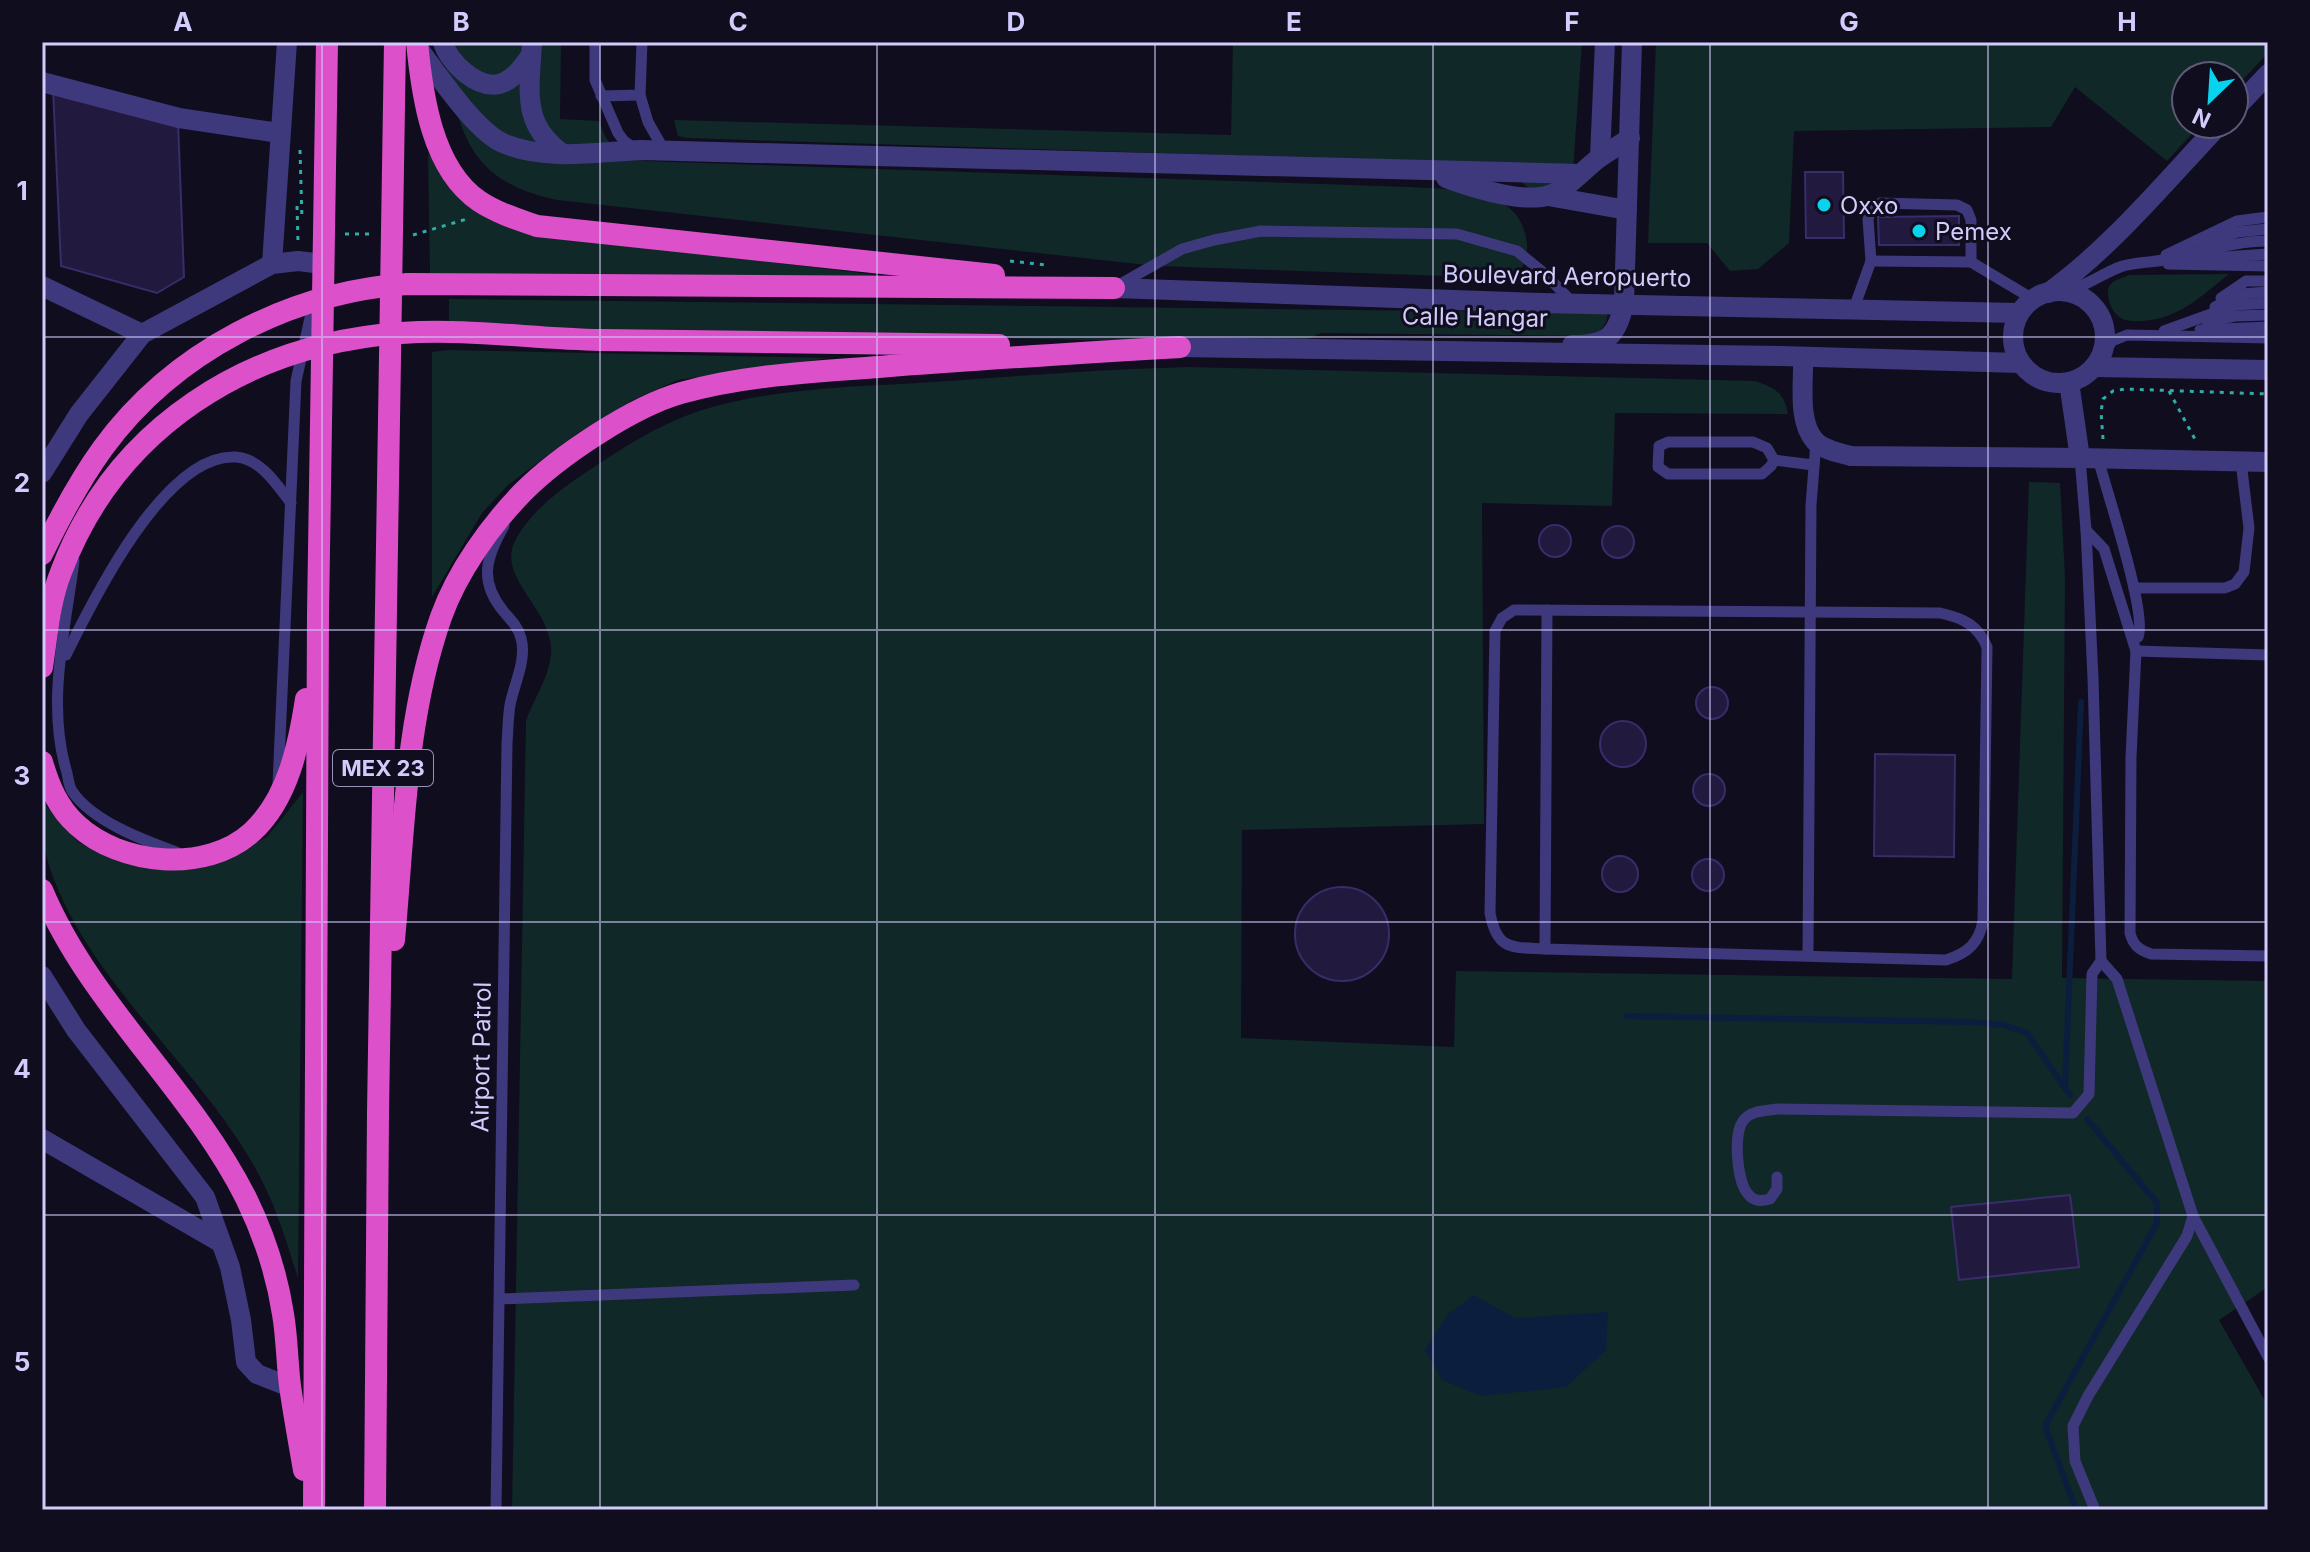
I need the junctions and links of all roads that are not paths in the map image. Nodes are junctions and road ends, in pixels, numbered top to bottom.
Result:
1 (287, 42) edge
2 (327, 42) edge
3 (395, 42) edge
4 (443, 42) edge
5 (595, 42) edge
6 (642, 42) edge
7 (1605, 42) edge
8 (1632, 42) edge
9 (417, 45) edge
10 (532, 48) edge
11 (2268, 74) edge
12 (42, 82) edge
13 (2250, 93) edge
14 (640, 95) junction
15 (601, 96) junction
16 (279, 133) junction
17 (1630, 138) junction
18 (2205, 140) edge
19 (641, 150) junction
20 (664, 151) junction
21 (563, 154) junction
22 (1600, 157) junction
23 (1424, 170) junction
24 (1580, 174) junction
25 (1548, 196) junction
26 (1627, 210) junction
27 (2268, 217) edge
28 (2268, 229) edge
29 (2268, 241) edge
30 (2268, 254) edge
31 (1871, 261) junction
32 (1971, 262) junction
33 (272, 264) junction
34 (323, 264) junction
35 (2139, 264) junction
36 (2268, 266) edge
37 (2268, 281) edge
38 (42, 286) edge
39 (1114, 288) junction
40 (2268, 292) edge
41 (2040, 299) junction
42 (1624, 303) junction
43 (2268, 303) edge
44 (1573, 304) junction
45 (1854, 308) junction
46 (2268, 315) edge
47 (2195, 318) junction
48 (2180, 326) junction
49 (2268, 327) edge
50 (2160, 332) junction
51 (142, 334) junction
52 (2140, 334) junction
53 (2268, 338) edge
54 (1180, 347) junction
55 (1300, 347) junction
56 (1803, 357) junction
57 (2097, 362) junction
58 (2020, 363) junction
59 (2268, 370) edge
60 (2069, 382) junction
61 (1816, 442) junction
62 (2094, 456) junction
63 (1774, 460) junction
64 (2259, 464) edge
65 (1813, 465) junction
66 (42, 473) edge
67 (524, 491) junction
68 (291, 503) junction
69 (2086, 530) junction
70 (42, 554) edge
71 (2134, 588) junction
72 (1547, 610) junction
73 (1810, 612) junction
74 (318, 614) junction
75 (2134, 645) junction
76 (2268, 655) edge
77 (51, 667) edge
78 (42, 762) edge
79 (277, 796) junction
80 (196, 859) junction
81 (42, 890) edge
82 (1545, 949) junction
83 (1808, 955) junction
84 (2268, 956) edge
85 (2101, 961) junction
86 (42, 976) edge
87 (378, 1113) junction
88 (42, 1139) edge
89 (1777, 1177) dead end
90 (2193, 1216) junction
91 (220, 1242) junction
92 (854, 1285) dead end
93 (500, 1299) junction
94 (2267, 1352) edge
95 (290, 1387) junction
96 (312, 1510) edge
97 (375, 1510) edge
98 (496, 1510) edge
99 (2095, 1510) edge

1 - 16 street
2 - 34 highway, MEX 23
3 - 87 highway, MEX 23
4 - 10 street
5 - 15 lane
6 - 14 lane
7 - 22 street
8 - 17 street
9 - 21 street
9 - 39 highway
10 - 21 street
11 - 13 street
12 - 16 street
14 - 15 lane
14 - 20 lane
15 - 19 lane
16 - 33 street
17 - 22 street
17 - 26 street
18 - 41 street
19 - 20 street
19 - 21 street
20 - 23 street
22 - 24 street
23 - 24 street
23 - 25 street
24 - 25 street
25 - 26 street
26 - 42 street
27 - 35 lane
28 - 35 lane
29 - 35 lane
30 - 35 lane
31 - 32 lane
31 - 32 lane
31 - 45 lane
32 - 41 lane
33 - 34 street
33 - 51 street
34 - 68 lane
34 - 74 highway, MEX 23
35 - 36 lane
35 - 41 lane
37 - 47 lane
38 - 51 street
39 - 44 street, Boulevard Aeropuerto
39 - 44 lane
39 - 70 highway
40 - 47 lane
41 - 45 street, Boulevard Aeropuerto
41 - 57 street
41 - 58 street
42 - 44 street, Boulevard Aeropuerto
42 - 45 street, Boulevard Aeropuerto
42 - 55 street, Calle Hangar
43 - 48 lane
46 - 50 lane
47 - 48 lane
48 - 50 lane
49 - 50 lane
50 - 52 lane
51 - 66 street
52 - 53 lane
52 - 57 lane
54 - 55 street
54 - 67 highway
54 - 77 highway
55 - 56 street
56 - 58 street
56 - 61 street
57 - 59 street
57 - 60 street
58 - 60 street
60 - 62 street
61 - 62 street
61 - 65 lane
62 - 64 street
62 - 69 lane
62 - 71 lane
63 - 63 lane
63 - 65 lane
64 - 71 lane
65 - 73 lane
67 - 87 highway
67 - 93 lane, Airport Patrol
68 - 77 lane
68 - 79 lane
69 - 75 lane
69 - 85 lane
71 - 75 lane
72 - 73 lane
72 - 82 lane
72 - 82 lane
73 - 83 lane
73 - 83 lane
74 - 79 highway
74 - 96 highway, MEX 23
75 - 76 lane
75 - 84 lane
77 - 80 lane
78 - 80 highway
79 - 80 highway
81 - 95 highway
82 - 83 lane
85 - 89 lane
85 - 90 lane
86 - 91 street
87 - 97 highway, MEX 23
88 - 91 street
90 - 94 lane
90 - 99 lane
91 - 95 street
92 - 93 lane
93 - 98 lane, Airport Patrol
95 - 96 highway

